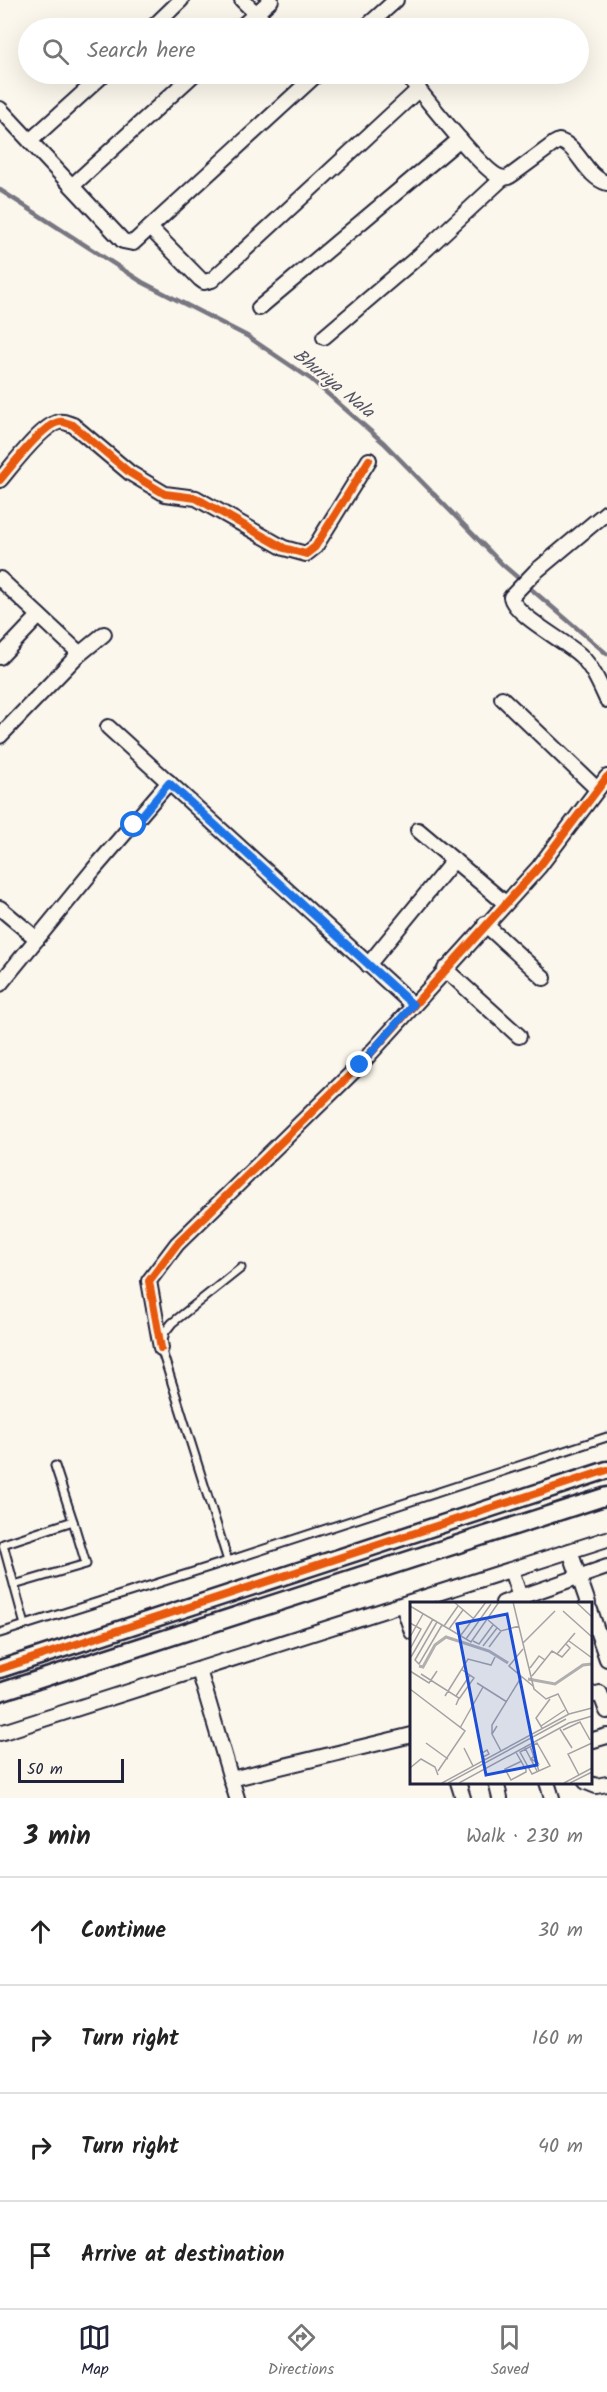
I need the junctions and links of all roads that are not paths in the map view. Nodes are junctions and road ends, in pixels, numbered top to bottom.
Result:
1 (181, 0) edge
2 (242, 0) edge
3 (271, 0) edge
4 (396, 0) edge
5 (256, 13) junction
6 (163, 18) edge
7 (251, 18) edge
8 (261, 18) edge
9 (377, 18) edge
10 (93, 84) edge
11 (183, 84) edge
12 (306, 84) edge
13 (415, 84) edge
14 (419, 89) junction
15 (0, 109) edge
16 (460, 139) junction
17 (30, 141) junction
18 (502, 178) junction
19 (607, 183) edge
20 (72, 186) junction
21 (150, 228) junction
22 (259, 308) dead end
23 (324, 337) dead end
24 (369, 460) dead end
25 (0, 480) edge
26 (607, 512) edge
27 (2, 585) edge
28 (39, 616) junction
29 (104, 634) dead end
30 (0, 657) edge
31 (76, 657) junction
32 (502, 698) dead end
33 (607, 700) edge
34 (108, 727) dead end
35 (0, 736) edge
36 (607, 777) edge
37 (169, 783) junction
38 (597, 789) junction
39 (418, 830) dead end
40 (454, 860) junction
41 (505, 903) junction
42 (0, 908) edge
43 (485, 924) junction
44 (37, 939) junction
45 (368, 965) junction
46 (446, 969) junction
47 (544, 978) dead end
48 (0, 984) edge
49 (413, 1005) junction
50 (519, 1036) dead end
51 (241, 1268) dead end
52 (161, 1348) junction
53 (607, 1437) edge
54 (55, 1466) dead end
55 (607, 1470) edge
56 (607, 1496) edge
57 (73, 1521) junction
58 (607, 1539) edge
59 (570, 1551) junction
60 (228, 1561) junction
61 (607, 1568) edge
62 (511, 1570) junction
63 (578, 1576) junction
64 (14, 1585) junction
65 (522, 1601) edge
66 (412, 1602) edge
67 (588, 1602) edge
68 (410, 1603) edge
69 (403, 1605) junction
70 (592, 1613) edge
71 (25, 1625) junction
72 (410, 1626) edge
73 (0, 1633) edge
74 (607, 1659) edge
75 (0, 1669) edge
76 (199, 1670) junction
77 (0, 1692) edge
78 (592, 1696) edge
79 (607, 1711) edge
80 (0, 1733) edge
81 (410, 1735) edge
82 (607, 1736) edge
83 (592, 1741) edge
84 (231, 1779) junction
85 (458, 1783) edge
86 (495, 1783) edge
87 (547, 1783) edge
88 (588, 1783) edge
89 (607, 1784) edge
90 (237, 1798) edge
91 (463, 1798) edge
92 (500, 1798) edge
93 (552, 1798) edge

1 - 6 street
2 - 5 street
3 - 5 street
4 - 9 street
5 - 7 street
5 - 8 street
10 - 17 street
11 - 20 street
12 - 21 street
13 - 14 street
14 - 16 street
14 - 21 street
15 - 17 street
16 - 18 street
16 - 22 street
17 - 20 street
18 - 19 street
18 - 23 street
20 - 21 street
24 - 25 street
26 - 33 street
27 - 28 street
28 - 30 street
28 - 31 street
29 - 31 street
31 - 35 street
32 - 38 street
34 - 37 street
36 - 38 street
37 - 44 street
37 - 45 street
38 - 41 street
39 - 40 street
40 - 41 street
40 - 45 street
41 - 43 street
42 - 44 street
43 - 46 street
43 - 47 street
44 - 48 street
45 - 49 street
46 - 49 street
46 - 50 street
49 - 52 street
51 - 52 lane
52 - 60 lane
53 - 60 lane
54 - 57 lane
55 - 75 street
56 - 77 street
57 - 64 lane
57 - 64 lane
58 - 59 street
59 - 62 street
59 - 63 street
60 - 71 lane
61 - 63 street
62 - 65 street
62 - 66 street
63 - 65 street
63 - 67 street
64 - 71 lane
68 - 69 street
69 - 72 street
69 - 76 street
70 - 74 street
71 - 73 lane
76 - 80 street
76 - 84 street
78 - 79 street
81 - 84 street
82 - 83 street
84 - 90 street
85 - 91 street
86 - 92 street
87 - 93 street
88 - 89 street

